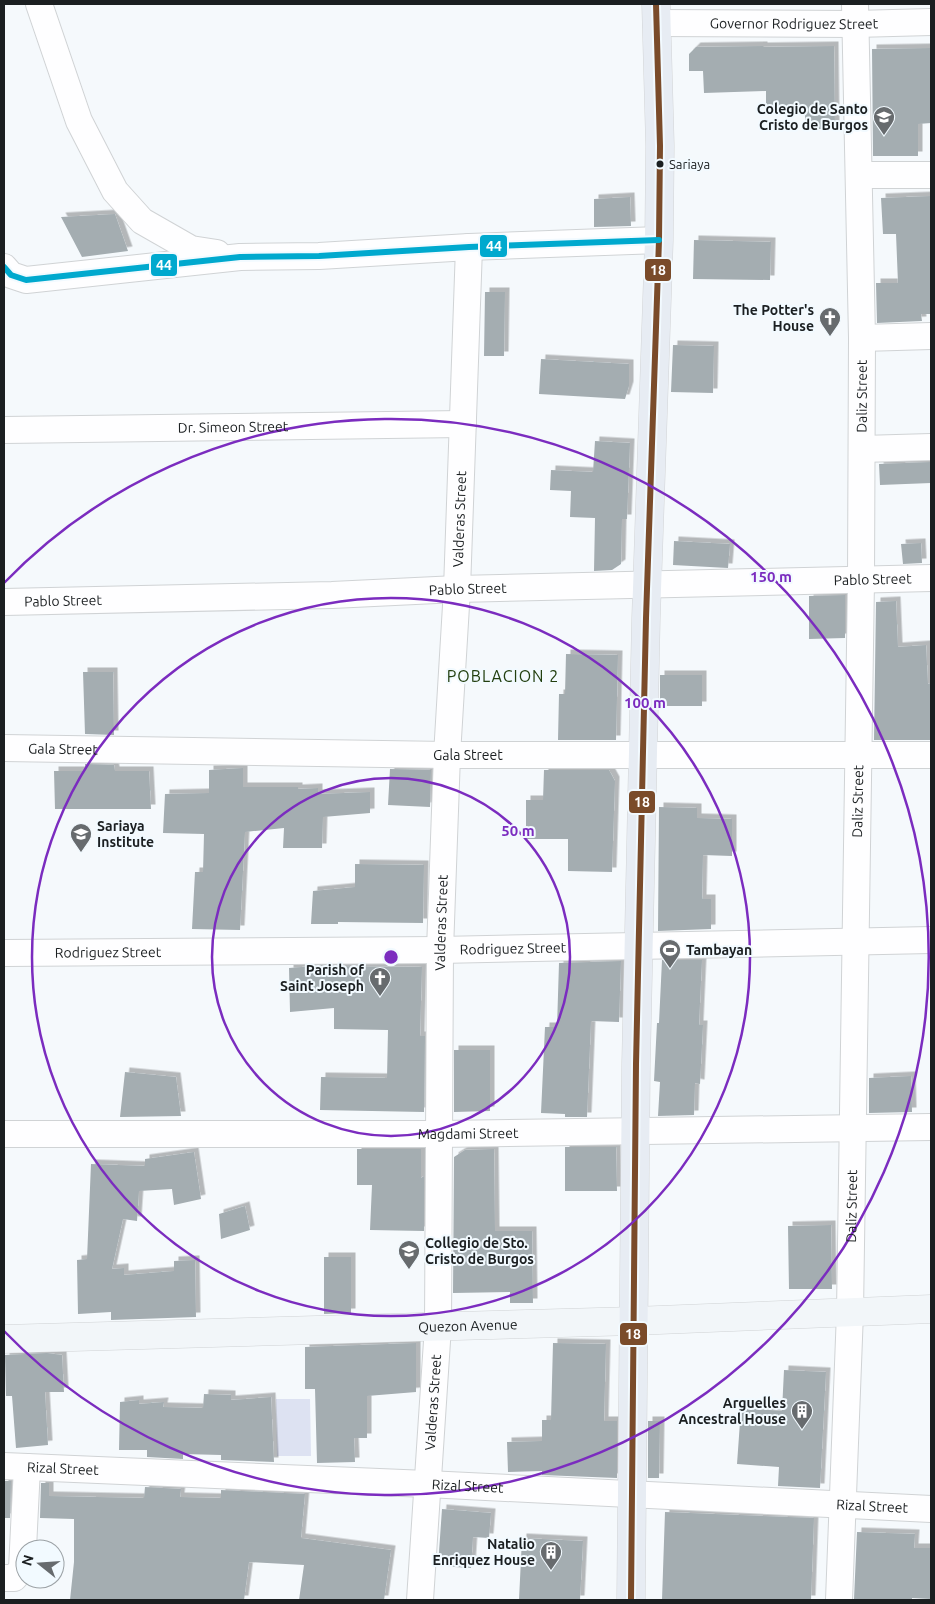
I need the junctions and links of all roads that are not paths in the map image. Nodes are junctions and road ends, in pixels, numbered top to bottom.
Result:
1 (39, 4) edge
2 (656, 14) edge
3 (855, 14) edge
4 (931, 22) edge
5 (859, 175) junction
6 (931, 175) edge
7 (659, 240) junction
8 (469, 247) junction
9 (240, 257) junction
10 (4, 267) edge
11 (931, 336) edge
12 (862, 338) junction
13 (463, 424) junction
14 (4, 430) edge
15 (931, 447) edge
16 (862, 449) junction
17 (931, 578) edge
18 (861, 580) junction
19 (647, 584) junction
20 (458, 590) junction
21 (4, 602) edge
22 (4, 748) edge
23 (643, 754) junction
24 (447, 755) junction
25 (931, 755) edge
26 (859, 756) junction
27 (931, 940) edge
28 (855, 942) junction
29 (639, 946) junction
30 (440, 950) junction
31 (4, 953) edge
32 (931, 1127) edge
33 (852, 1129) junction
34 (636, 1131) junction
35 (4, 1134) edge
36 (438, 1134) junction
37 (931, 1309) edge
38 (850, 1312) junction
39 (634, 1321) junction
40 (438, 1326) junction
41 (4, 1339) edge
42 (15, 1467) edge
43 (427, 1484) junction
44 (633, 1495) junction
45 (843, 1506) junction
46 (931, 1509) edge
47 (4, 1578) edge
48 (420, 1600) edge
49 (631, 1600) edge
50 (839, 1600) edge

1 - 9 street
2 - 3 street, Governor Rodriguez Street
2 - 7 main road
3 - 4 street, Governor Rodriguez Street
3 - 5 street, Daliz Street
5 - 6 street
5 - 12 street, Daliz Street
7 - 8 street
7 - 19 main road
8 - 9 street
8 - 13 street, Valderas Street
9 - 10 street
11 - 12 street
12 - 16 street, Daliz Street
13 - 14 street, Dr. Simeon Street
13 - 20 street, Valderas Street
15 - 16 street
16 - 18 street, Daliz Street
17 - 18 street, Pablo Street
18 - 19 street, Pablo Street
18 - 26 street, Daliz Street
19 - 20 street, Pablo Street
19 - 23 main road
20 - 21 street, Pablo Street
20 - 24 street, Valderas Street
22 - 24 street, Gala Street
23 - 24 street, Gala Street
23 - 26 street, Gala Street
23 - 29 main road
24 - 30 street, Valderas Street
25 - 26 street, Gala Street
26 - 28 street, Daliz Street
27 - 28 street, Rodriguez Street
28 - 29 street, Rodriguez Street
28 - 33 street, Daliz Street
29 - 30 street, Rodriguez Street
29 - 34 main road
30 - 31 street, Rodriguez Street
30 - 36 street, Valderas Street
32 - 33 street, Magdami Street
33 - 34 street, Magdami Street
33 - 38 street, Daliz Street
34 - 36 street, Magdami Street
34 - 39 main road
35 - 36 street, Magdami Street
36 - 40 street, Valderas Street
37 - 38 street, Quezon Avenue
38 - 39 street, Quezon Avenue
38 - 45 street, Daliz Street
39 - 40 street, Quezon Avenue
39 - 44 main road
40 - 41 street, Quezon Avenue
40 - 43 street, Valderas Street
42 - 43 street, Rizal Street
42 - 47 street
43 - 44 street, Rizal Street
43 - 48 street, Valderas Street
44 - 45 street, Rizal Street
44 - 49 main road
45 - 46 street, Rizal Street
45 - 50 street, Daliz Street

